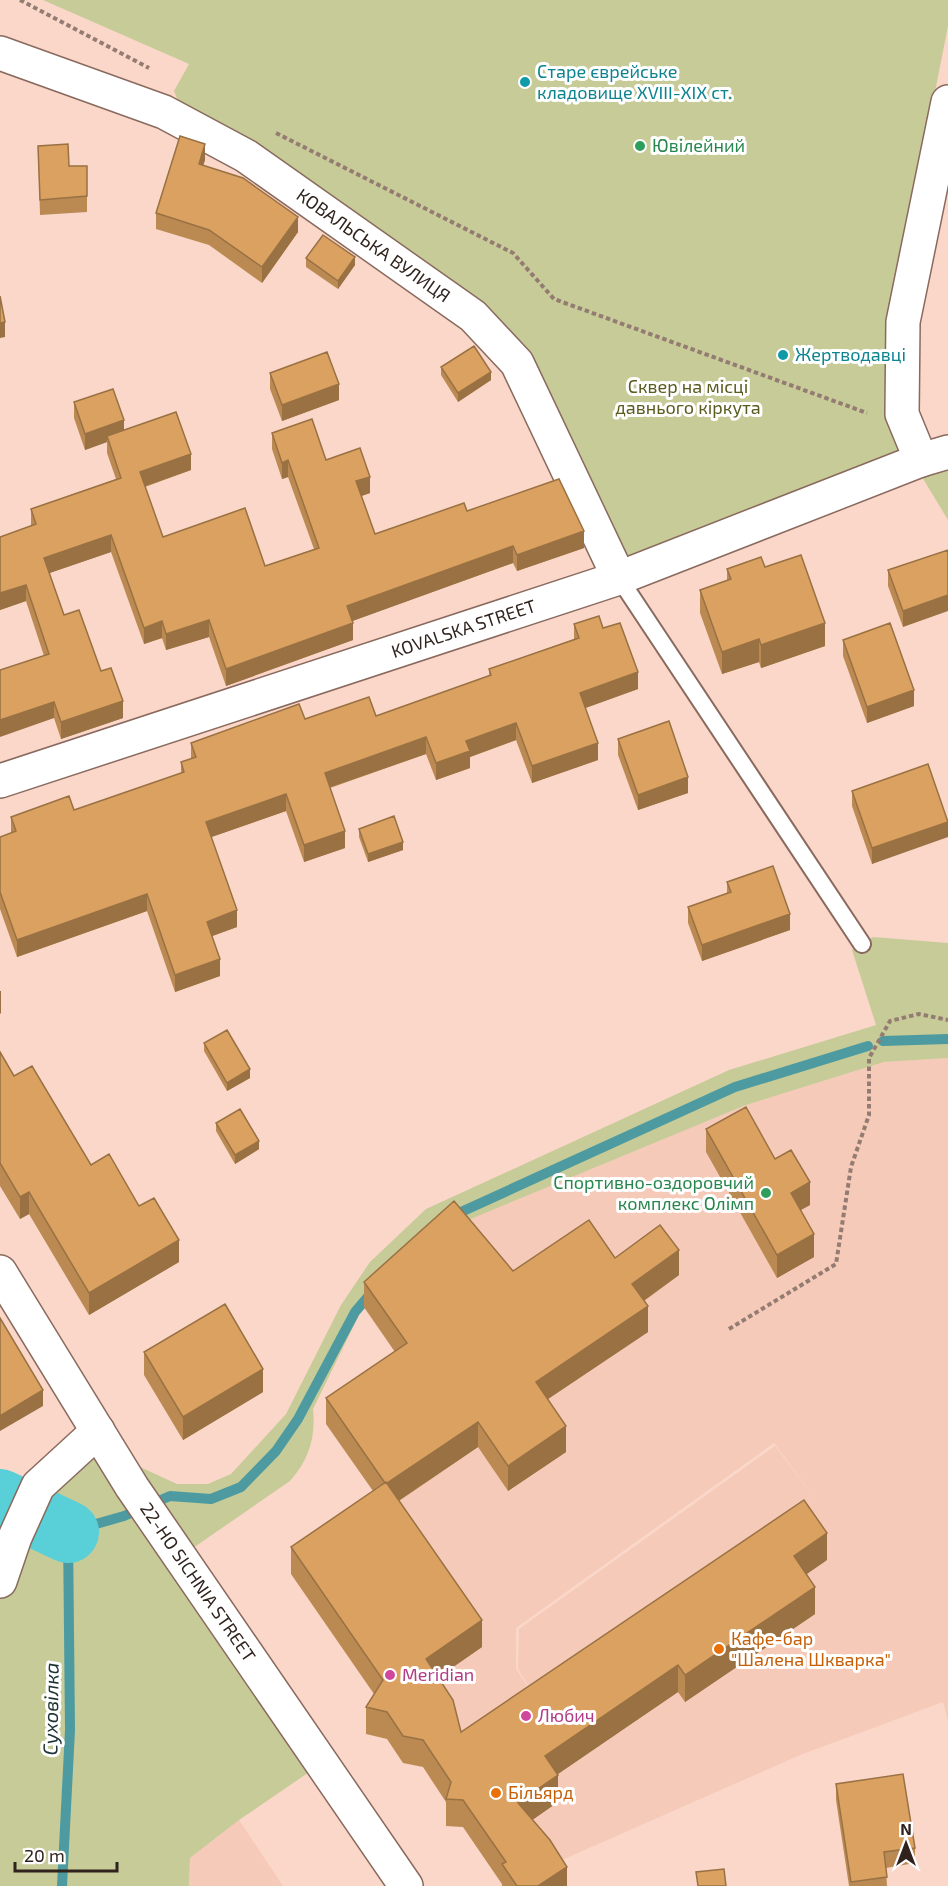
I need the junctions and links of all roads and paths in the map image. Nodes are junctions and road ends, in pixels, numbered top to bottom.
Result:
1 (20, 0) edge
2 (0, 53) edge
3 (157, 72) dead end
4 (948, 102) edge
5 (273, 131) dead end
6 (908, 428) junction
7 (934, 456) edge
8 (619, 578) junction
9 (0, 781) edge
10 (862, 944) dead end
11 (948, 1020) edge
12 (0, 1272) edge
13 (729, 1329) dead end
14 (98, 1431) junction
15 (0, 1581) edge
16 (406, 1886) edge

1 - 3 path
2 - 8 street, КОВАЛЬСЬКА ВУЛИЦЯ
4 - 6 street
5 - 6 path
6 - 7 street
7 - 8 street, KOVALSKA STREET
8 - 9 street, KOVALSKA STREET
8 - 10 lane
11 - 13 path
12 - 14 street, 22-HO SICHNIA STREET
14 - 15 street
14 - 16 street, 22-HO SICHNIA STREET

